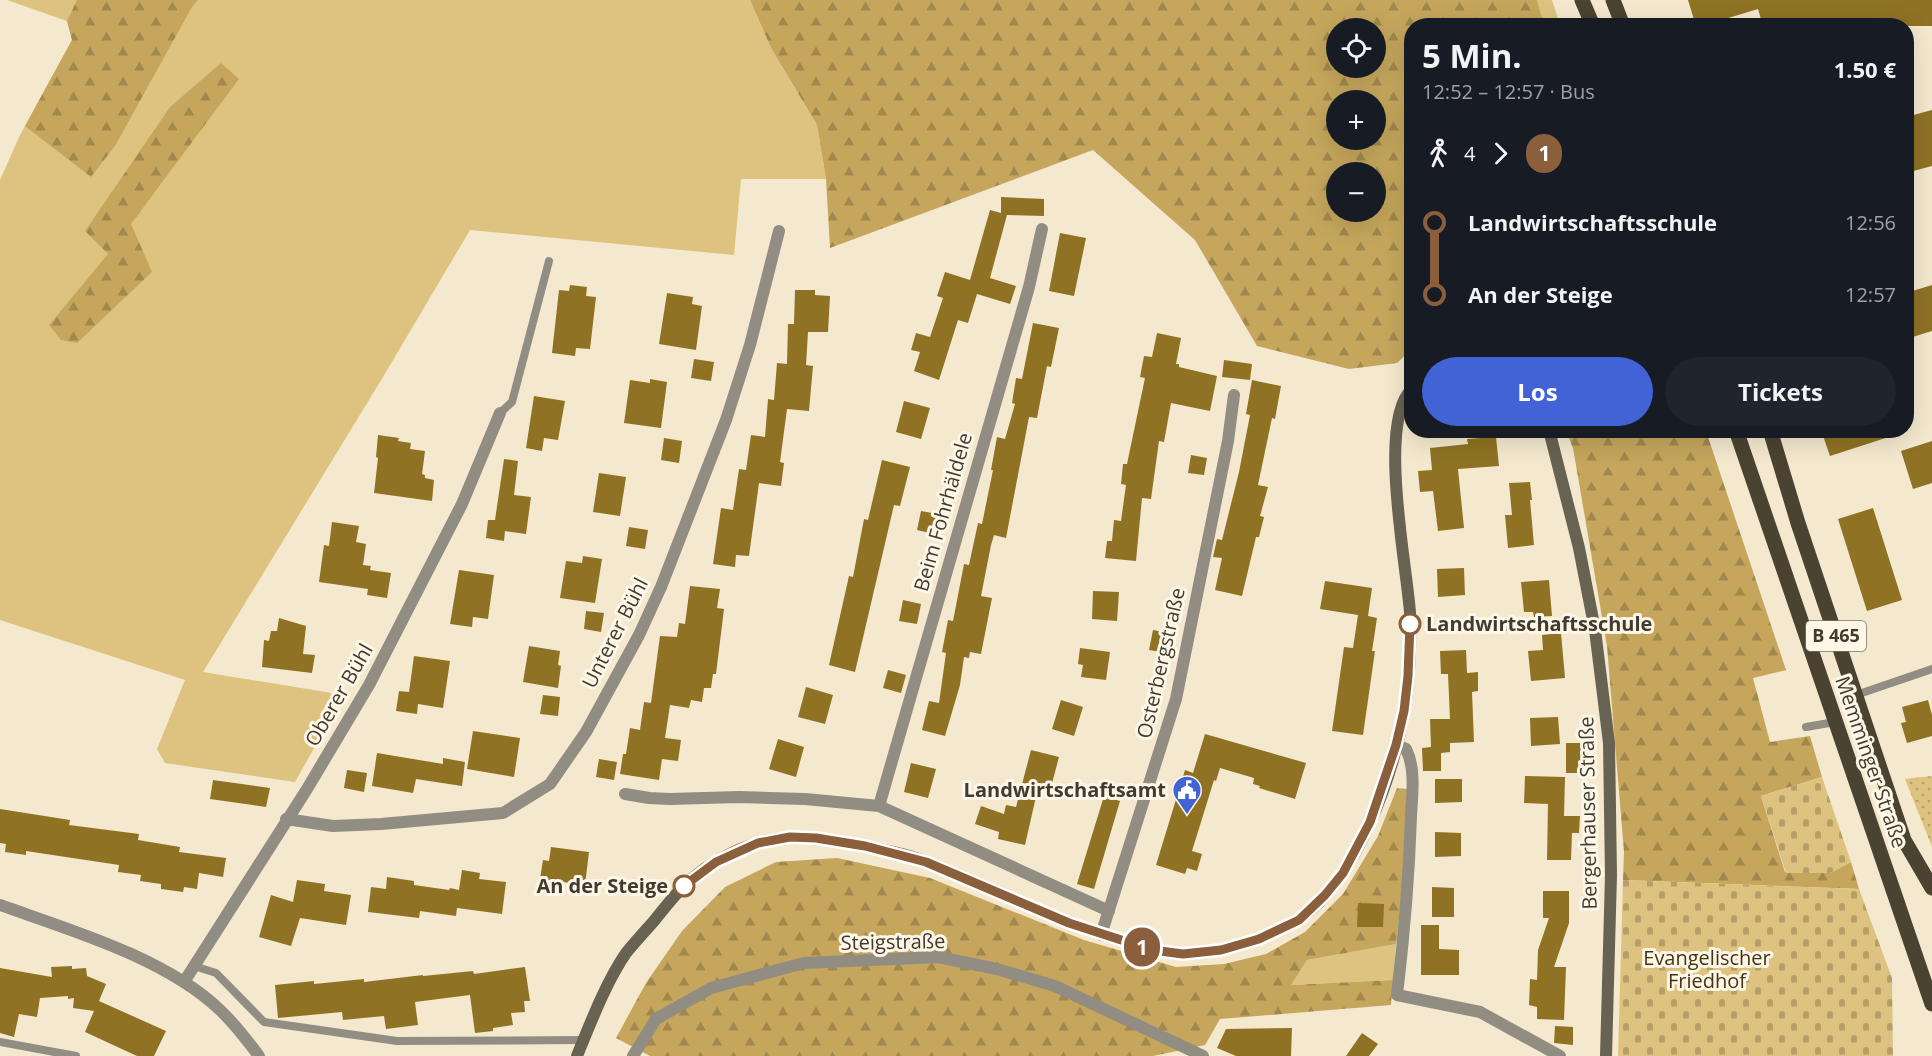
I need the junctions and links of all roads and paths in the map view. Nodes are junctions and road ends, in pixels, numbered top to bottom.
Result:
1 (1582, 0) edge
2 (1613, 0) edge
3 (1590, 18) edge
4 (1620, 18) edge
5 (1042, 229) dead end
6 (779, 231) dead end
7 (549, 261) dead end
8 (1234, 396) dead end
9 (1404, 399) edge
10 (501, 413) joint
11 (1551, 438) edge
12 (1739, 438) edge
13 (1772, 438) edge
14 (1593, 620) junction
15 (1453, 628) dead end
16 (1932, 669) edge
17 (1856, 695) junction
18 (1835, 722) junction
19 (1806, 727) dead end
20 (1396, 745) junction
21 (625, 794) dead end
22 (879, 806) junction
23 (286, 819) junction
24 (1932, 888) edge
25 (0, 905) edge
26 (1109, 910) junction
27 (1101, 934) junction
28 (194, 966) junction
29 (184, 982) junction
30 (1932, 1004) edge
31 (583, 1040) junction
32 (0, 1042) edge
33 (76, 1056) edge
34 (259, 1056) edge
35 (577, 1056) edge
36 (633, 1056) edge
37 (1203, 1056) edge
38 (1560, 1056) edge
39 (1606, 1056) edge

1 - 3 main road
2 - 4 main road
5 - 22 street, Beim Fohrhäldele
6 - 23 street, Unterer Bühl
7 - 10 lane
8 - 26 street, Osterbergstraße
9 - 20 main road
10 - 23 street, Oberer Bühl
11 - 14 main road, Bergerhauser Straße
12 - 18 main road, Memminger Straße / B 465
13 - 17 main road, Memminger Straße / B 465
14 - 15 lane
14 - 39 main road, Bergerhauser Straße
16 - 17 lane
17 - 24 main road, Memminger Straße / B 465
18 - 19 lane
18 - 30 main road, Memminger Straße / B 465
20 - 27 main road
20 - 38 street
21 - 22 street
22 - 26 street
23 - 28 street, Oberer Bühl
25 - 29 street
26 - 27 street, Osterbergstraße
27 - 31 main road
28 - 29 street, Oberer Bühl
28 - 31 lane
29 - 34 street
31 - 35 main road
32 - 33 lane
36 - 37 street, Steigstraße

